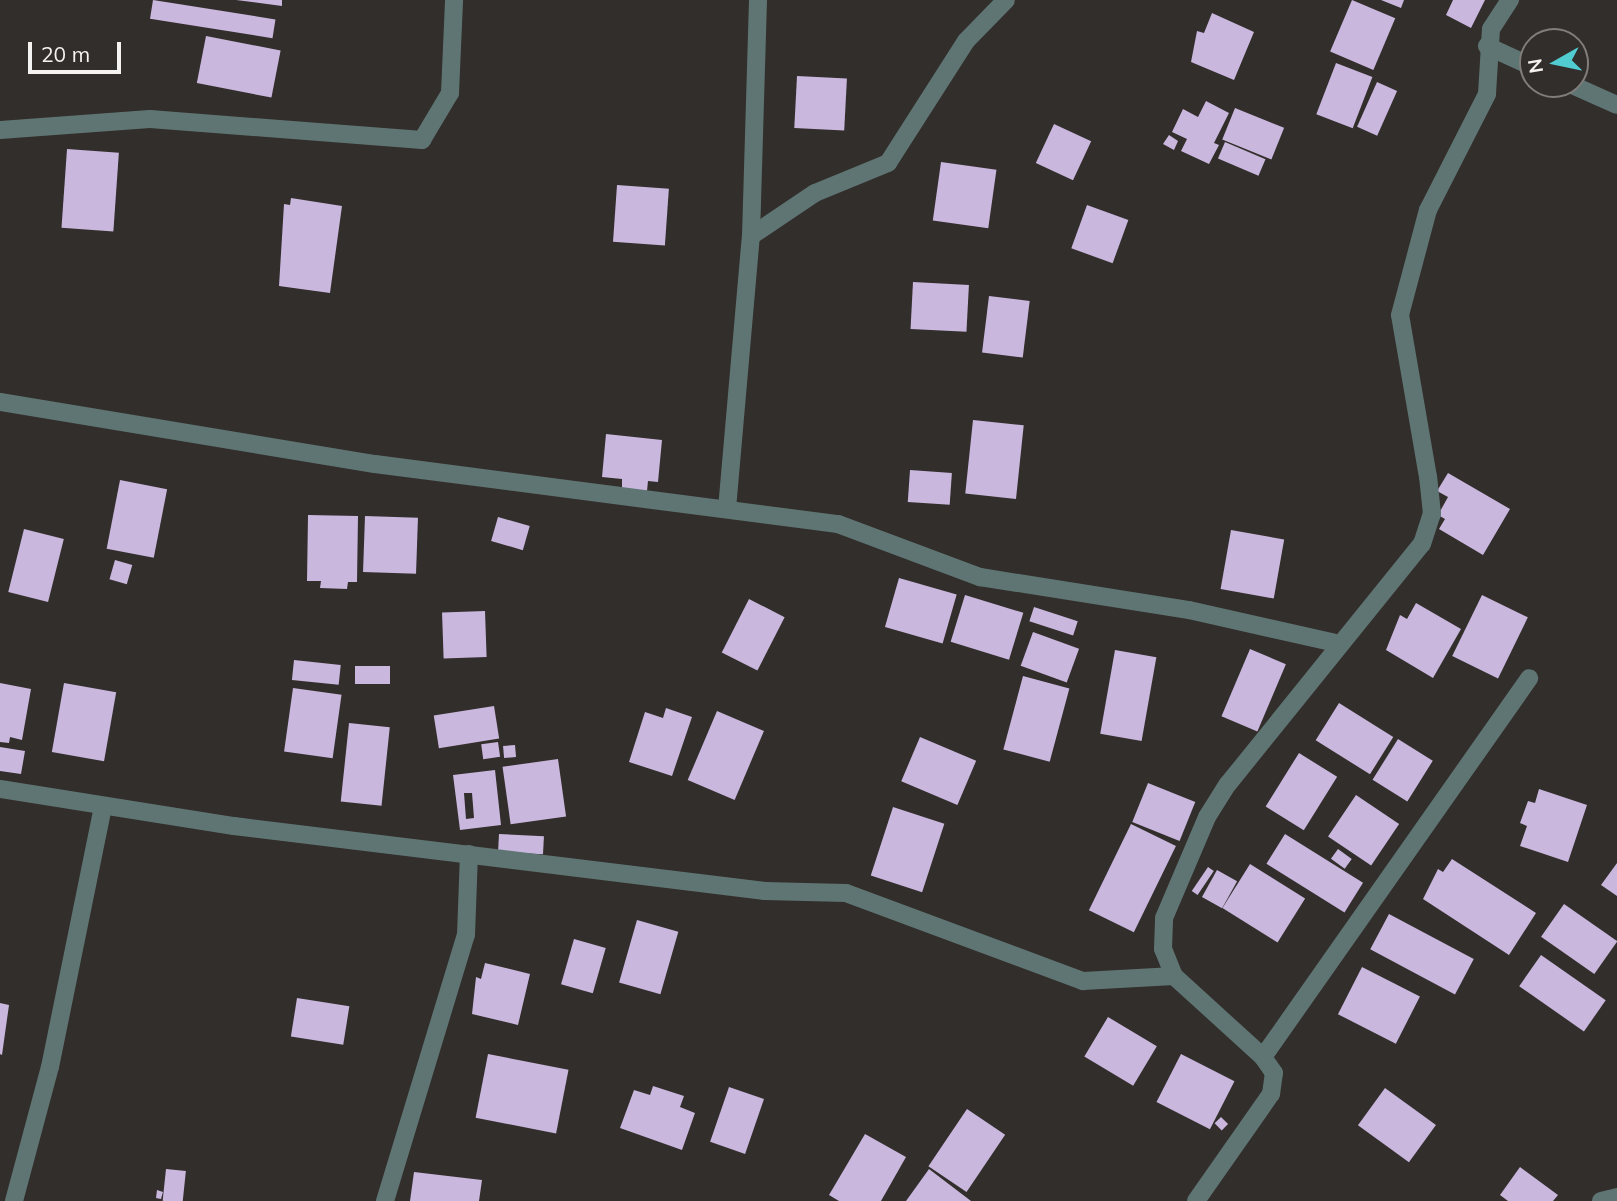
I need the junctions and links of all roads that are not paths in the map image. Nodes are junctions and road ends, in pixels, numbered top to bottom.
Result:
1 (454, 0) edge
2 (758, 0) edge
3 (1006, 0) edge
4 (1510, 0) edge
5 (1488, 46) junction
6 (1519, 60) edge
7 (1589, 92) edge
8 (1617, 105) edge
9 (0, 130) edge
10 (751, 236) junction
11 (0, 402) edge
12 (727, 509) junction
13 (1340, 644) junction
14 (1529, 678) dead end
15 (0, 789) edge
16 (103, 806) junction
17 (469, 854) junction
18 (1174, 976) junction
19 (1263, 1057) junction
20 (1617, 1197) edge
21 (14, 1201) edge
22 (385, 1201) edge
23 (1196, 1201) edge
24 (1601, 1201) edge

1 - 9 street
2 - 10 street
3 - 10 street
4 - 5 street
5 - 6 street
5 - 13 street
7 - 8 street
10 - 12 street
11 - 12 street
12 - 13 street
13 - 18 street
14 - 19 street
15 - 16 street
16 - 17 street
16 - 21 street
17 - 18 street
17 - 22 street
18 - 19 street
19 - 23 street
20 - 24 street

